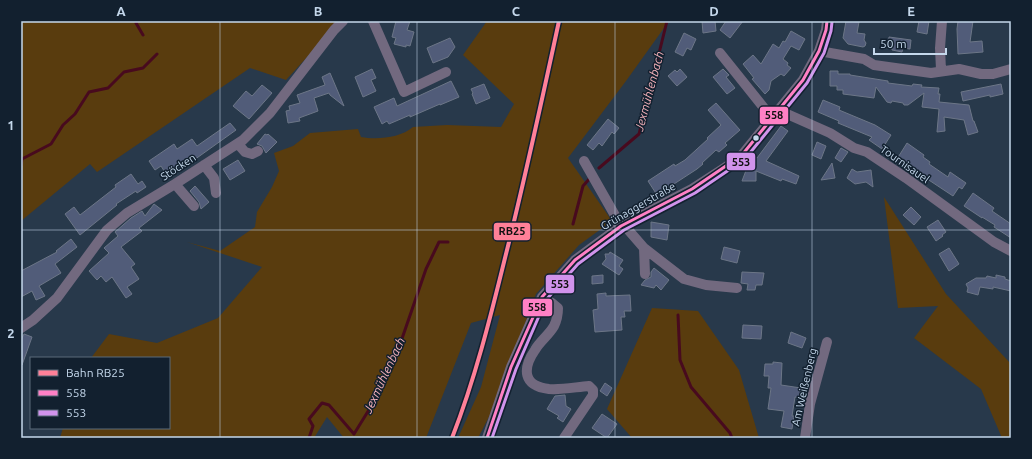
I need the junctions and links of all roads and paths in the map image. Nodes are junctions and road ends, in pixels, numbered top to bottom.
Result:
1 (343, 21) edge
2 (373, 21) edge
3 (827, 21) edge
4 (942, 21) edge
5 (819, 51) junction
6 (720, 53) dead end
7 (1011, 69) edge
8 (941, 70) junction
9 (446, 72) dead end
10 (775, 114) junction
11 (238, 144) junction
12 (258, 151) dead end
13 (584, 161) dead end
14 (204, 165) junction
15 (175, 184) junction
16 (216, 193) dead end
17 (194, 206) dead end
18 (623, 226) junction
19 (644, 248) junction
20 (1011, 251) edge
21 (645, 274) dead end
22 (737, 288) dead end
23 (542, 297) junction
24 (21, 328) edge
25 (827, 342) dead end
26 (487, 438) edge
27 (564, 438) edge
28 (805, 438) edge

1 - 11 street, Stöcken
2 - 9 street
3 - 5 street, Grünaggerstraße
4 - 8 street
5 - 8 street
5 - 10 street, Grünaggerstraße
6 - 10 street
7 - 8 street
10 - 18 street, Grünaggerstraße
10 - 20 street, Tournisauel
11 - 12 street
11 - 14 street, Stöcken
13 - 18 street
14 - 15 street, Stöcken
14 - 16 street
15 - 17 street
15 - 24 street, Stöcken
18 - 19 street
18 - 23 street, Grünaggerstraße
19 - 21 street
19 - 22 street
23 - 26 street, Grünaggerstraße
23 - 27 street
25 - 28 street, Am Weißenberg

